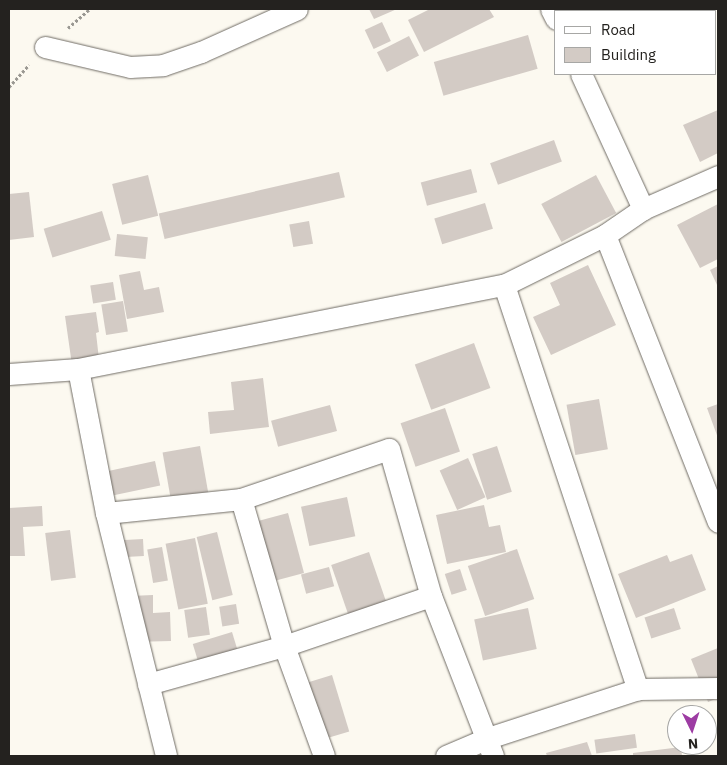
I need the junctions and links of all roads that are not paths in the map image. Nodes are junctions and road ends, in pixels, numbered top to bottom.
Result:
1 (297, 9) edge
2 (45, 47) dead end
3 (581, 75) edge
4 (718, 176) edge
5 (643, 209) junction
6 (604, 235) junction
7 (504, 285) junction
8 (78, 369) junction
9 (9, 374) edge
10 (241, 499) junction
11 (106, 513) junction
12 (718, 522) edge
13 (431, 596) junction
14 (284, 646) junction
15 (148, 684) junction
16 (718, 688) edge
17 (638, 689) junction
18 (491, 747) edge
19 (166, 756) edge
20 (324, 756) edge
21 (446, 756) edge

1 - 2 street
3 - 5 street
4 - 5 street
5 - 6 street
6 - 7 street
6 - 12 street
7 - 8 street
7 - 17 street
8 - 9 street
8 - 11 street
10 - 11 street
10 - 13 street
10 - 14 street
11 - 15 street
13 - 14 street
13 - 18 street
14 - 15 street
14 - 20 street
15 - 19 street
16 - 17 street
17 - 18 street
18 - 21 street

